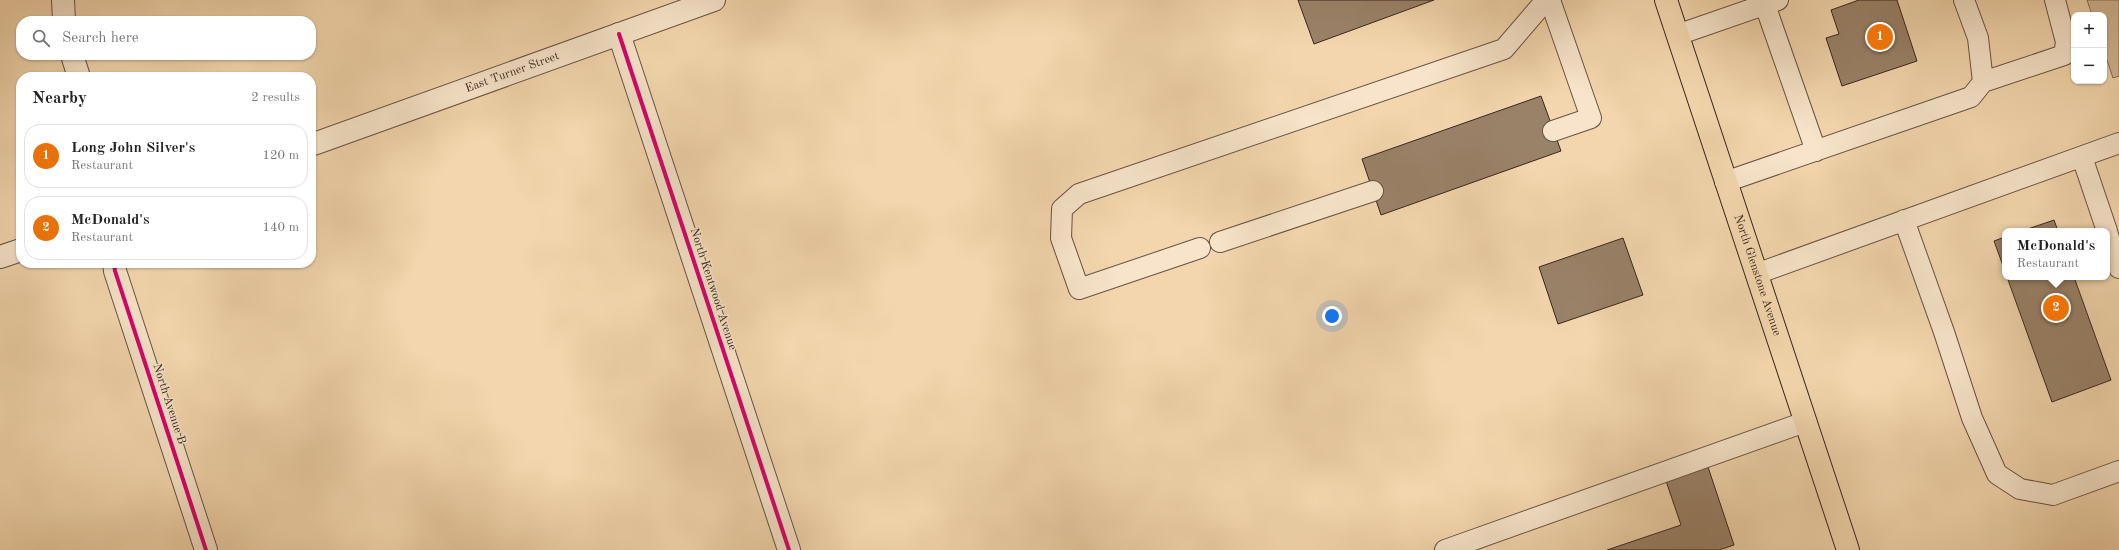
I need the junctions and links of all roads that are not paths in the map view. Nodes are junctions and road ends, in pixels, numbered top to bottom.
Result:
1 (63, 0) edge
2 (714, 0) edge
3 (1546, 0) edge
4 (1550, 0) edge
5 (1666, 0) edge
6 (1964, 0) edge
7 (2055, 0) edge
8 (1772, 2) edge
9 (64, 16) edge
10 (619, 34) junction
11 (1677, 35) junction
12 (74, 60) edge
13 (77, 72) edge
14 (1983, 82) junction
15 (1553, 131) dead end
16 (316, 143) edge
17 (2119, 143) edge
18 (1816, 151) junction
19 (2082, 157) junction
20 (1725, 182) junction
21 (1373, 191) dead end
22 (1904, 220) junction
23 (2106, 228) edge
24 (2110, 238) edge
25 (1220, 242) dead end
26 (1200, 248) dead end
27 (16, 252) edge
28 (2117, 256) edge
29 (0, 257) edge
30 (115, 268) edge
31 (1756, 274) junction
32 (1805, 422) junction
33 (2119, 471) edge
34 (206, 550) edge
35 (789, 550) edge
36 (1445, 550) edge
37 (1848, 550) edge

1 - 9 street
2 - 10 street, East Turner Street
3 - 26 lane
4 - 15 lane
5 - 11 main road, North Glenstone Avenue
6 - 14 lane
7 - 14 lane
8 - 11 lane
8 - 18 lane
10 - 16 street, East Turner Street
10 - 35 street, North Kentwood Avenue
11 - 20 main road, North Glenstone Avenue
12 - 13 street
14 - 18 lane
17 - 19 lane
18 - 20 lane
19 - 22 lane
19 - 23 lane
20 - 31 main road, North Glenstone Avenue
21 - 25 lane
22 - 31 lane
22 - 33 lane
24 - 28 lane
27 - 29 street
30 - 34 street, North Avenue B
31 - 32 main road, North Glenstone Avenue
32 - 36 lane
32 - 37 main road, North Glenstone Avenue

